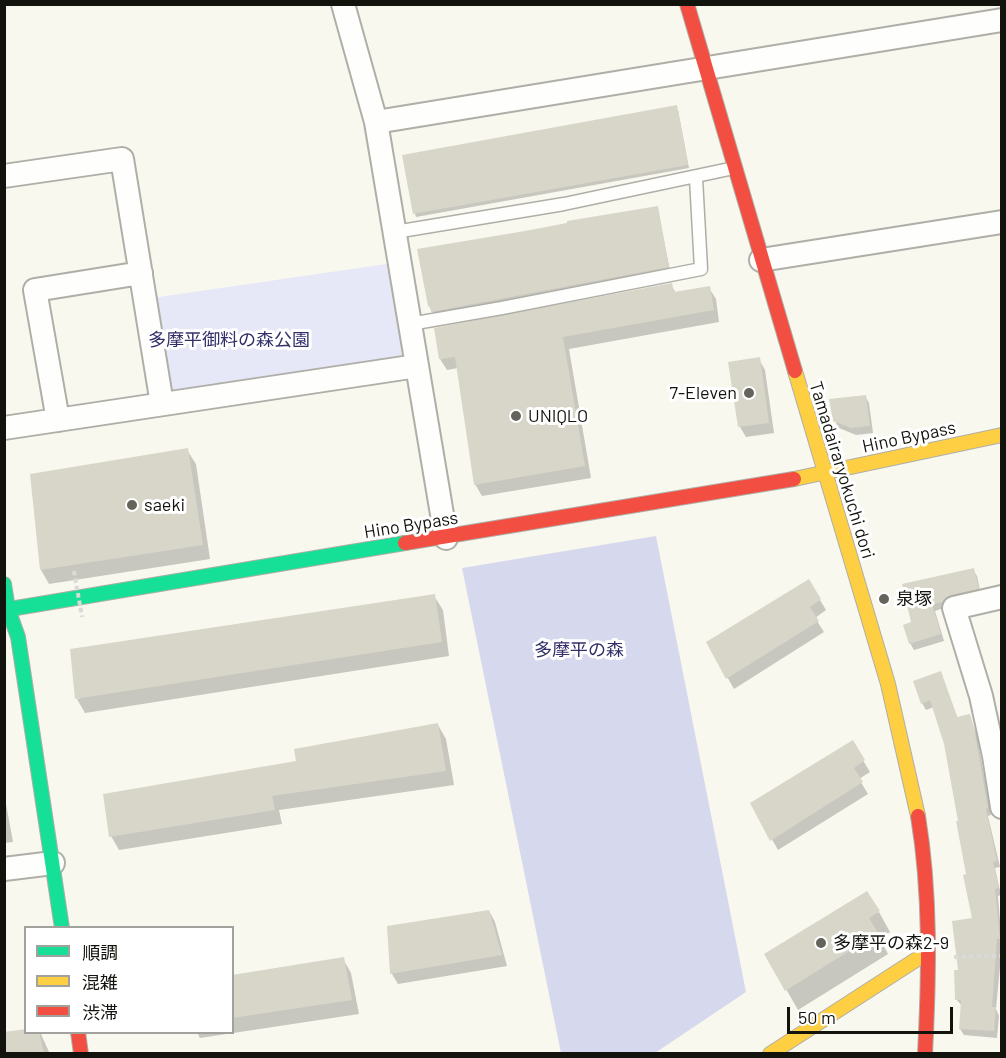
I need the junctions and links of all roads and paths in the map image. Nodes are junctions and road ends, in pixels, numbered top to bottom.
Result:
1 (343, 4) edge
2 (687, 4) edge
3 (1002, 20) edge
4 (705, 67) junction
5 (376, 122) junction
6 (736, 168) junction
7 (4, 176) edge
8 (696, 178) junction
9 (1002, 222) edge
10 (395, 232) junction
11 (761, 260) junction
12 (141, 273) junction
13 (410, 324) junction
14 (417, 366) junction
15 (162, 404) junction
16 (58, 420) junction
17 (4, 428) edge
18 (1002, 435) edge
19 (930, 464) dead end
20 (824, 474) junction
21 (446, 538) junction
22 (74, 571) dead end
23 (4, 584) edge
24 (1002, 597) edge
25 (6, 609) edge
26 (82, 617) dead end
27 (1002, 807) edge
28 (53, 863) junction
29 (4, 870) edge
30 (63, 926) edge
31 (928, 952) junction
32 (1002, 956) edge
33 (951, 957) dead end
34 (78, 1034) edge
35 (81, 1053) edge
36 (770, 1053) edge
37 (926, 1053) edge

1 - 5 street
2 - 4 main road, Tamadairaryokuchi dori
3 - 4 street
4 - 5 street
4 - 6 main road, Tamadairaryokuchi dori
5 - 10 street
6 - 8 lane
6 - 11 main road, Tamadairaryokuchi dori
7 - 12 street
8 - 10 lane
8 - 13 lane
9 - 11 street
10 - 13 street
11 - 20 main road, Tamadairaryokuchi dori
12 - 15 street
12 - 16 street
13 - 14 street
14 - 15 street
14 - 21 street
15 - 16 street
16 - 17 street
18 - 20 main road, Hino Bypass
19 - 20 main road, Hino Bypass
20 - 21 main road, Hino Bypass
20 - 31 main road, Tamadairaryokuchi dori
21 - 25 main road, Hino Bypass
22 - 26 path, bridge
23 - 25 main road
24 - 27 street
25 - 28 main road
28 - 29 street
28 - 30 main road
31 - 36 main road
31 - 37 main road, Tamadairaryokuchi dori
32 - 33 path
34 - 35 main road

